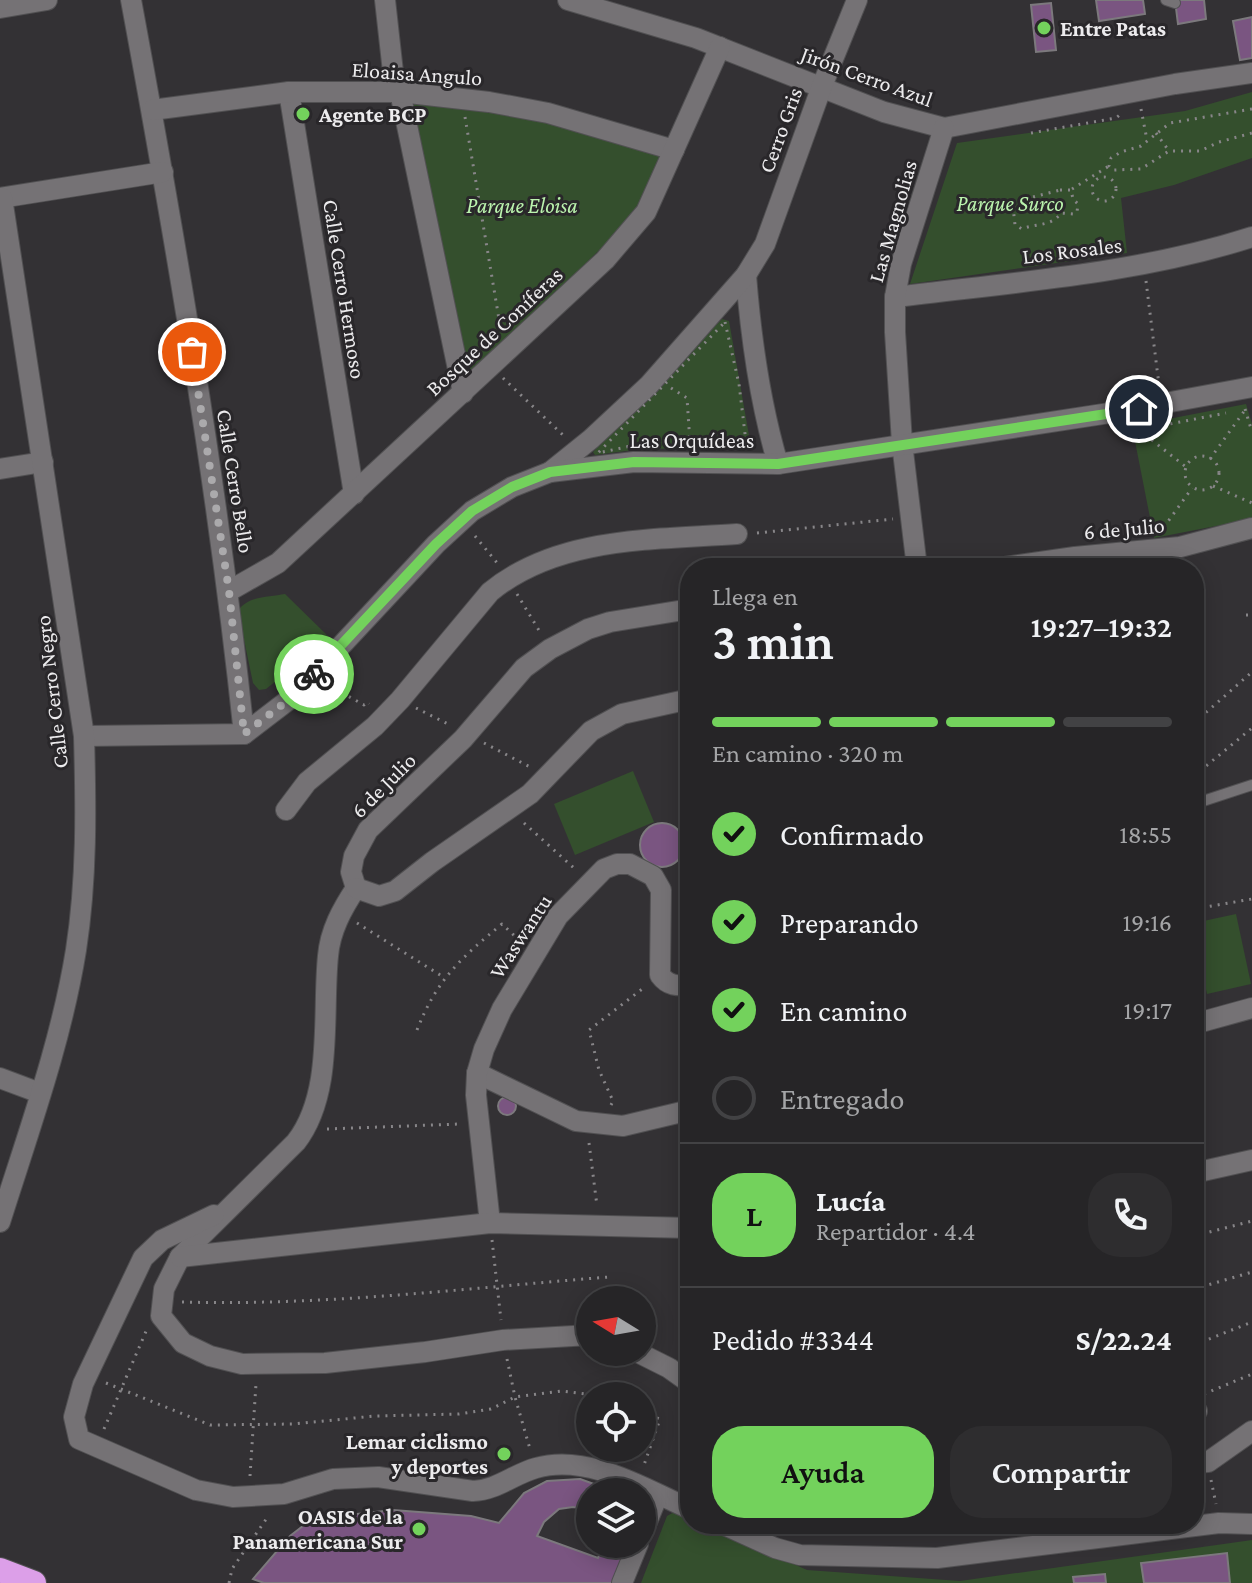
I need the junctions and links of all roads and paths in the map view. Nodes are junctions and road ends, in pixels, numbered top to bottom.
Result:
1 (47, 0) edge
2 (131, 0) edge
3 (385, 0) edge
4 (568, 0) edge
5 (857, 0) edge
6 (0, 8) edge
7 (720, 47) junction
8 (1252, 73) edge
9 (822, 86) junction
10 (289, 92) junction
11 (400, 92) junction
12 (462, 99) junction
13 (1139, 99) junction
14 (1252, 109) edge
15 (152, 110) junction
16 (944, 128) junction
17 (1156, 133) junction
18 (1252, 133) edge
19 (1023, 134) dead end
20 (1147, 140) junction
21 (674, 150) junction
22 (1169, 151) junction
23 (1109, 166) junction
24 (163, 172) junction
25 (1093, 175) junction
26 (1095, 180) junction
27 (1071, 190) junction
28 (1, 198) edge
29 (1252, 237) edge
30 (1144, 265) junction
31 (746, 275) junction
32 (895, 297) junction
33 (498, 361) junction
34 (665, 384) junction
35 (463, 393) junction
36 (1246, 396) edge
37 (1161, 405) junction
38 (1252, 432) edge
39 (690, 443) junction
40 (902, 443) junction
41 (579, 449) junction
42 (1210, 459) junction
43 (43, 462) junction
44 (778, 464) junction
45 (1186, 467) junction
46 (0, 469) edge
47 (550, 472) junction
48 (1213, 486) junction
49 (1193, 487) junction
50 (354, 494) junction
51 (1252, 503) edge
52 (911, 517) junction
53 (1252, 528) edge
54 (737, 534) joint
55 (1148, 550) junction
56 (916, 558) edge
57 (1068, 558) edge
58 (1181, 558) edge
59 (229, 591) junction
60 (680, 611) edge
61 (1246, 615) dead end
62 (1252, 615) edge
63 (1252, 672) edge
64 (311, 677) junction
65 (680, 700) edge
66 (1204, 714) edge
67 (385, 715) junction
68 (1252, 728) edge
69 (244, 734) junction
70 (84, 736) junction
71 (1204, 768) edge
72 (1252, 785) edge
73 (1204, 801) edge
74 (508, 809) junction
75 (286, 810) dead end
76 (590, 882) junction
77 (356, 888) junction
78 (1252, 899) edge
79 (1204, 907) edge
80 (340, 912) junction
81 (534, 955) junction
82 (660, 975) junction
83 (445, 978) junction
84 (680, 986) edge
85 (1252, 1008) edge
86 (1204, 1021) edge
87 (417, 1030) dead end
88 (477, 1073) junction
89 (0, 1078) edge
90 (40, 1093) junction
91 (680, 1112) edge
92 (587, 1122) junction
93 (479, 1124) junction
94 (306, 1129) junction
95 (1252, 1160) edge
96 (1204, 1171) edge
97 (228, 1208) junction
98 (1252, 1221) edge
99 (0, 1222) edge
100 (490, 1223) junction
101 (599, 1226) junction
102 (680, 1228) edge
103 (1204, 1233) edge
104 (180, 1257) junction
105 (1252, 1272) edge
106 (609, 1277) dead end
107 (1204, 1286) edge
108 (163, 1301) junction
109 (1252, 1322) edge
110 (171, 1328) junction
111 (576, 1334) edge
112 (1204, 1341) edge
113 (656, 1362) edge
114 (257, 1364) junction
115 (1252, 1374) edge
116 (87, 1376) junction
117 (680, 1376) edge
118 (122, 1389) junction
119 (576, 1393) edge
120 (1204, 1402) edge
121 (253, 1424) junction
122 (1252, 1431) edge
123 (87, 1443) junction
124 (1204, 1462) edge
125 (618, 1478) edge
126 (284, 1494) junction
127 (658, 1495) joint
128 (249, 1496) junction
129 (656, 1500) edge
130 (680, 1505) edge
131 (1252, 1524) edge
132 (1204, 1525) edge
133 (744, 1534) edge
134 (1130, 1534) edge
135 (632, 1558) edge
136 (0, 1570) edge
137 (34, 1583) edge
138 (229, 1583) edge
139 (622, 1583) edge

1 - 6 street
2 - 15 street, Calle Cerro Bello
3 - 11 street
4 - 7 street, Jirón Cerro Azul
5 - 9 street, Cerro Gris
7 - 9 street, Jirón Cerro Azul
7 - 21 street, Bosque de Coníferas
8 - 13 street, Jirón Cerro Azul
9 - 16 street, Jirón Cerro Azul
9 - 31 street, Cerro Gris
10 - 11 street, Eloaisa Angulo
10 - 15 street, Eloaisa Angulo
10 - 50 street, Calle Cerro Hermoso
11 - 12 street, Eloaisa Angulo
11 - 35 street
12 - 21 street, Eloaisa Angulo
12 - 33 path
13 - 16 street, Jirón Cerro Azul
13 - 19 path
13 - 20 path
14 - 17 path
15 - 24 street, Calle Cerro Bello
16 - 32 street, Las Magnolias
17 - 20 path
17 - 22 path
18 - 22 path
20 - 23 path
21 - 33 street, Bosque de Coníferas
22 - 23 path
23 - 25 path
24 - 28 street
24 - 59 street, Calle Cerro Bello
25 - 26 path
25 - 27 path
26 - 26 path
27 - 27 path
28 - 43 street, Calle Cerro Negro
29 - 30 street, Los Rosales
30 - 32 street, Los Rosales
30 - 37 path
31 - 41 street, Cerro Gris
31 - 44 street
32 - 40 street, Las Magnolias
33 - 35 street, Bosque de Coníferas
33 - 41 path
34 - 39 path
34 - 39 path
34 - 39 path
35 - 50 street, Bosque de Coníferas
36 - 37 street, Las Orquídeas
36 - 38 path
36 - 42 path
36 - 45 path
37 - 40 street, Las Orquídeas
40 - 44 street, Las Orquídeas
40 - 52 street, Las Magnolias
41 - 47 street, Cerro Gris
42 - 45 path
42 - 48 path
43 - 46 street
43 - 70 street, Calle Cerro Negro
44 - 47 street, Las Orquídeas
45 - 49 path
47 - 64 street, Las Orquídeas
48 - 49 path
48 - 51 path
49 - 55 path
50 - 59 street, Bosque de Coníferas
52 - 54 path
52 - 56 street, Las Magnolias
53 - 58 street, 6 de Julio
54 - 67 street
55 - 57 street, 6 de Julio
55 - 58 street, 6 de Julio
59 - 69 street, Calle Cerro Bello
60 - 77 street, 6 de Julio
61 - 62 path
63 - 66 path
64 - 67 path
64 - 69 street, Las Orquídeas
65 - 74 street
67 - 75 street
68 - 71 path
69 - 70 street
70 - 90 street, Calle Cerro Negro
72 - 73 lane
74 - 76 path
74 - 77 street
76 - 81 street, Waswantu
76 - 82 street, Waswantu
77 - 80 street
78 - 79 path
80 - 83 path
80 - 94 street
81 - 83 path
81 - 88 street, Waswantu
82 - 84 street
82 - 92 path
83 - 87 path
85 - 86 street
88 - 92 street
88 - 93 street, Waswantu
89 - 90 street
90 - 99 street, Calle Cerro Negro
91 - 92 street
92 - 101 path
93 - 94 path
93 - 100 street, Waswantu
94 - 97 street
95 - 96 street
97 - 104 street
97 - 116 street
98 - 103 path
100 - 101 street
100 - 104 street
101 - 102 street
104 - 108 street
105 - 107 path
106 - 108 path
108 - 110 street
109 - 112 path
110 - 114 street
110 - 118 path
111 - 114 street
113 - 117 street
114 - 121 path
115 - 120 path
116 - 118 path
116 - 123 street
118 - 121 path
118 - 123 path
119 - 121 path
121 - 128 path
122 - 124 street
123 - 128 street
125 - 126 street
126 - 128 street
126 - 138 path
127 - 129 street
127 - 130 street
131 - 132 street
133 - 134 street
135 - 139 street
136 - 137 highway

